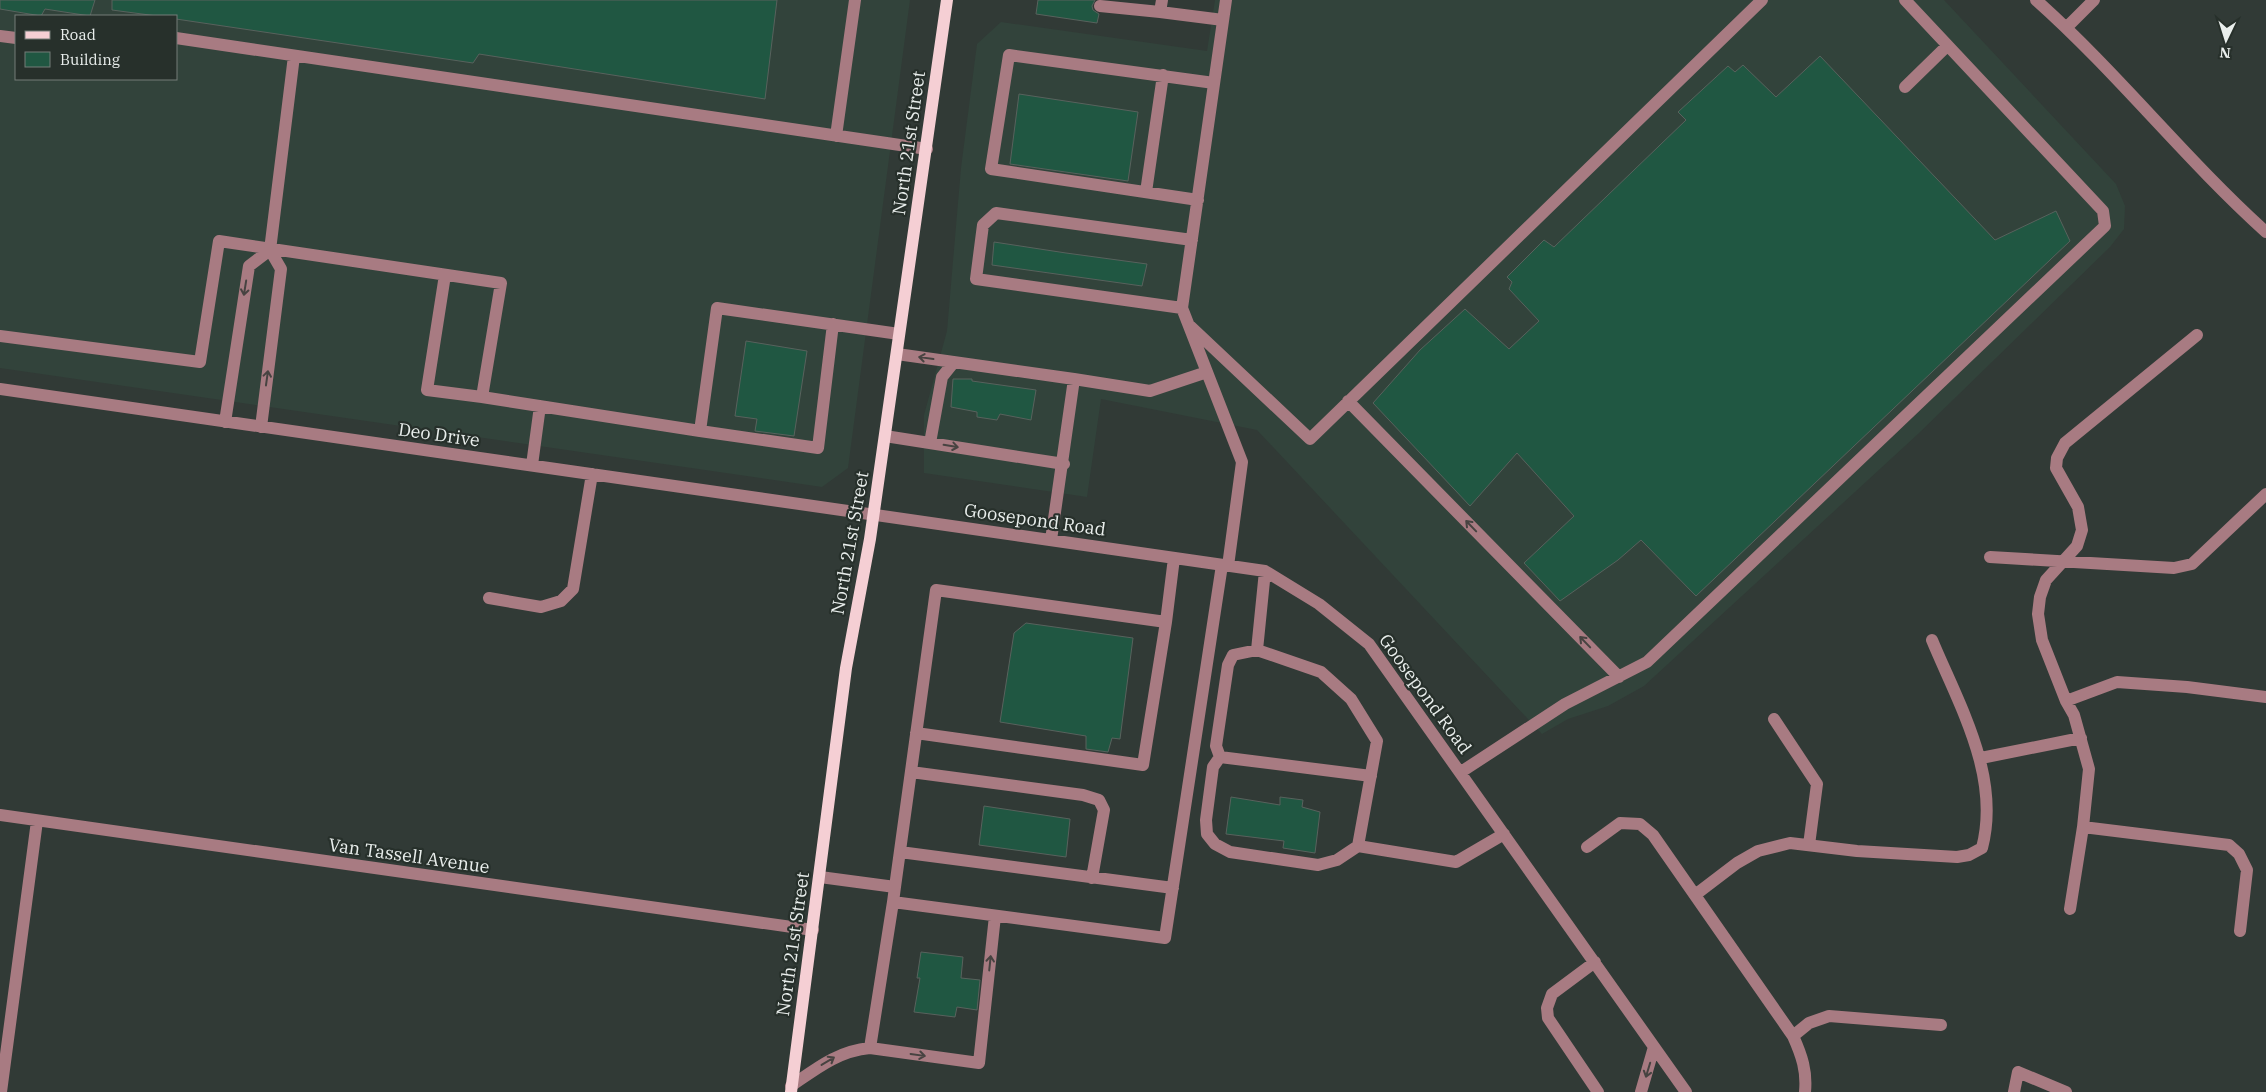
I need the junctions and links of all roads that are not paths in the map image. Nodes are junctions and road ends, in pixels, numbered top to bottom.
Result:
1 (855, 0) edge
2 (947, 0) edge
3 (1226, 0) edge
4 (1762, 0) edge
5 (1905, 0) edge
6 (2036, 0) edge
7 (2094, 0) edge
8 (1100, 6) dead end
9 (1161, 6) edge
10 (1223, 20) junction
11 (2066, 27) junction
12 (0, 36) edge
13 (15, 38) edge
14 (178, 38) edge
15 (1947, 46) junction
16 (294, 56) junction
17 (1163, 75) junction
18 (1214, 82) junction
19 (1905, 87) dead end
20 (836, 136) junction
21 (927, 149) junction
22 (1146, 192) junction
23 (1198, 200) junction
24 (2266, 232) edge
25 (1192, 240) junction
26 (270, 250) junction
27 (445, 275) junction
28 (1182, 308) junction
29 (833, 324) junction
30 (1189, 325) junction
31 (899, 334) junction
32 (2197, 335) dead end
33 (0, 336) edge
34 (897, 354) junction
35 (954, 362) junction
36 (1207, 372) junction
37 (1074, 379) junction
38 (0, 390) edge
39 (482, 397) junction
40 (1348, 401) junction
41 (540, 406) junction
42 (225, 422) junction
43 (261, 427) junction
44 (700, 431) junction
45 (885, 436) junction
46 (930, 443) junction
47 (1064, 464) junction
48 (532, 466) junction
49 (592, 474) junction
50 (2266, 494) edge
51 (873, 514) junction
52 (1052, 540) junction
53 (1990, 557) dead end
54 (1174, 558) junction
55 (2062, 560) junction
56 (1225, 566) junction
57 (1265, 572) junction
58 (488, 598) dead end
59 (1166, 622) junction
60 (1932, 640) dead end
61 (1257, 650) junction
62 (1619, 676) junction
63 (2266, 697) edge
64 (2066, 701) junction
65 (1774, 719) dead end
66 (916, 732) junction
67 (2081, 738) junction
68 (1220, 758) junction
69 (1981, 758) junction
70 (911, 772) junction
71 (1461, 772) junction
72 (1371, 776) junction
73 (0, 815) edge
74 (37, 821) junction
75 (2083, 827) junction
76 (1504, 834) junction
77 (1809, 845) junction
78 (1358, 846) junction
79 (1587, 847) dead end
80 (900, 852) junction
81 (820, 877) junction
82 (1092, 878) junction
83 (895, 887) junction
84 (1173, 888) junction
85 (1695, 895) junction
86 (892, 902) junction
87 (2070, 909) dead end
88 (995, 916) junction
89 (813, 930) junction
90 (2240, 931) dead end
91 (1594, 962) junction
92 (1940, 1025) dead end
93 (1793, 1036) junction
94 (1654, 1047) junction
95 (870, 1048) junction
96 (791, 1089) edge
97 (1, 1092) edge
98 (1598, 1092) edge
99 (1641, 1092) edge
100 (1686, 1092) edge
101 (1805, 1092) edge
102 (2014, 1092) edge
103 (2066, 1092) edge

1 - 20 street
2 - 21 main road, North 21st Street
3 - 10 street
4 - 40 street
5 - 15 street
6 - 11 street
7 - 11 street
8 - 9 street
9 - 10 street
10 - 18 street
11 - 24 street
12 - 13 street
14 - 16 street
15 - 19 street
15 - 62 street
16 - 20 street
16 - 26 street
17 - 18 street
17 - 22 street
17 - 22 street
18 - 23 street
20 - 21 street
21 - 31 main road, North 21st Street
22 - 23 street
23 - 25 street
25 - 28 street
25 - 28 street
26 - 27 street
26 - 33 street
26 -> 42 street
43 -> 26 street
27 - 39 street
27 - 39 street
28 - 30 street
29 - 31 street
29 - 44 street
29 - 44 street
30 - 36 street
30 - 40 street
31 - 34 main road, North 21st Street
32 - 55 street
35 -> 34 street
34 - 45 main road, North 21st Street
35 - 37 street
35 - 46 street
36 - 37 street
36 - 56 street
37 - 47 street
38 - 42 street, Deo Drive
39 - 41 street
62 -> 40 street
41 - 44 street
41 - 48 street
42 - 43 street, Deo Drive
43 - 48 street, Deo Drive
45 - 46 street
45 - 51 main road, North 21st Street
46 -> 47 street
47 - 52 street
48 - 49 street, Deo Drive
49 - 51 street, Deo Drive
49 - 58 street
50 - 55 street
51 - 52 street, Goosepond Road
51 - 81 main road, North 21st Street
52 - 54 street, Goosepond Road
53 - 55 street
54 - 56 street, Goosepond Road
54 - 59 street
55 - 64 street
56 - 57 street, Goosepond Road
56 - 84 street
57 - 61 street
57 - 71 street, Goosepond Road
59 - 66 street
59 - 66 street
60 - 69 street
61 - 68 street
61 - 72 street
62 - 71 street
63 - 64 street
64 - 67 street
65 - 77 street
66 - 70 street
67 - 69 street
67 - 75 street
68 - 72 street
68 - 78 street
69 - 77 street
70 - 80 street
70 - 82 street
71 - 76 street, Goosepond Road
72 - 78 street
73 - 74 street, Van Tassell Avenue
74 - 89 street, Van Tassell Avenue
74 - 97 street
75 - 87 street
75 - 90 street
76 - 78 street
76 - 91 street, Goosepond Road
77 - 85 street
79 - 85 street
80 - 82 street
80 - 83 street
81 - 83 street
81 - 89 main road, North 21st Street
82 - 84 street
83 - 86 street
84 - 88 street
85 - 93 street
86 - 88 street
86 - 95 street
95 -> 88 street
89 - 96 main road, North 21st Street
91 - 94 street, Goosepond Road
91 - 98 street
92 - 93 street
93 - 101 street
94 -> 99 street
94 - 100 street, Goosepond Road
96 -> 95 street
102 - 103 street

